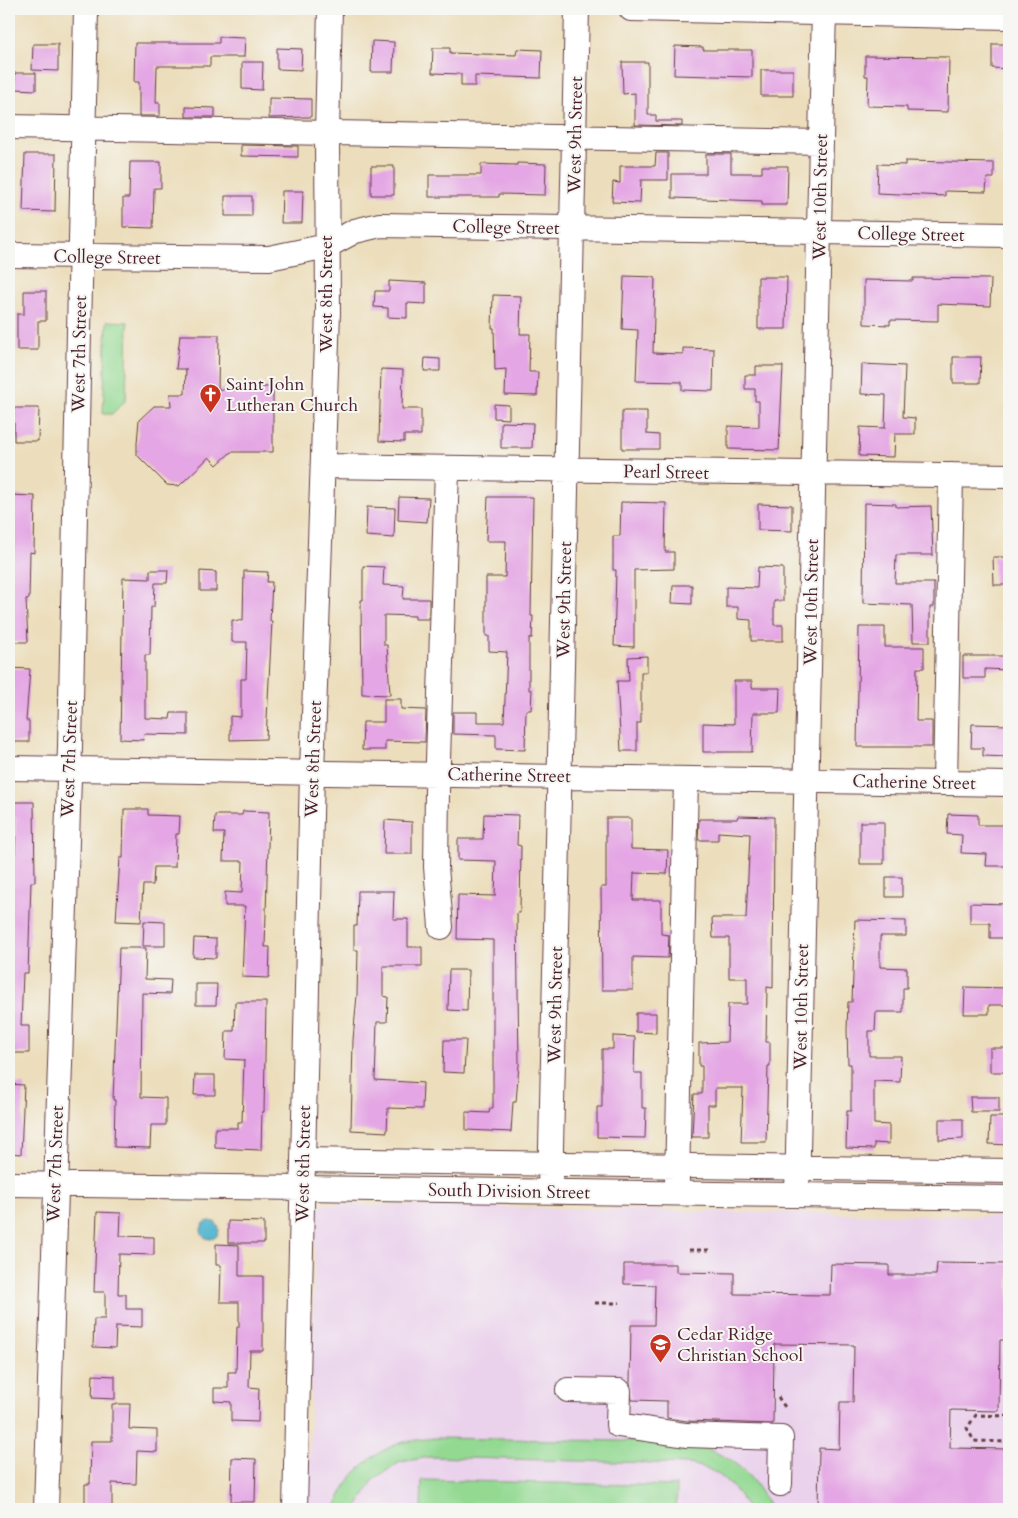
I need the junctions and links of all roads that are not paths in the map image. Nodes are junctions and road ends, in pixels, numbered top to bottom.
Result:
1 (86, 9) edge
2 (330, 9) edge
3 (578, 9) edge
4 (630, 9) edge
5 (824, 11) edge
6 (1009, 17) edge
7 (9, 127) edge
8 (84, 129) junction
9 (326, 133) junction
10 (574, 138) junction
11 (821, 142) junction
12 (572, 228) junction
13 (819, 232) junction
14 (1009, 235) edge
15 (327, 246) junction
16 (9, 255) edge
17 (82, 256) junction
18 (324, 466) junction
19 (447, 469) junction
20 (567, 470) junction
21 (814, 474) junction
22 (951, 475) junction
23 (1009, 476) edge
24 (9, 768) edge
25 (69, 769) junction
26 (312, 772) junction
27 (438, 774) junction
28 (560, 776) junction
29 (686, 778) junction
30 (806, 780) junction
31 (945, 783) junction
32 (1009, 784) edge
33 (441, 927) dead end
34 (303, 1160) junction
35 (551, 1164) junction
36 (677, 1166) junction
37 (798, 1168) junction
38 (1009, 1172) edge
39 (9, 1184) edge
40 (55, 1184) junction
41 (302, 1188) junction
42 (550, 1192) junction
43 (676, 1193) junction
44 (797, 1195) junction
45 (1009, 1198) edge
46 (568, 1390) dead end
47 (780, 1484) dead end
48 (46, 1509) edge
49 (295, 1509) edge

1 - 8 street, West 7th Street
2 - 9 street, West 8th Street
3 - 10 street, West 9th Street
4 - 5 street
5 - 6 street
5 - 11 street, West 10th Street
7 - 8 street
8 - 9 street
8 - 17 street, West 7th Street
9 - 10 street
9 - 15 street, West 8th Street
10 - 11 street
10 - 12 street, West 9th Street
11 - 13 street, West 10th Street
12 - 13 street, College Street
12 - 15 street, College Street
12 - 20 street, West 9th Street
13 - 14 street, College Street
13 - 21 street, West 10th Street
15 - 17 street, College Street
15 - 18 street, West 8th Street
16 - 17 street, College Street
17 - 25 street, West 7th Street
18 - 19 street, Pearl Street
18 - 26 street, West 8th Street
19 - 20 street, Pearl Street
19 - 27 street
20 - 21 street, Pearl Street
20 - 28 street, West 9th Street
21 - 22 street, Pearl Street
21 - 30 street, West 10th Street
22 - 23 street, Pearl Street
22 - 31 street
24 - 25 street, Catherine Street
25 - 26 street, Catherine Street
25 - 40 street, West 7th Street
26 - 27 street, Catherine Street
26 - 34 street, West 8th Street
27 - 28 street, Catherine Street
27 - 33 street
28 - 29 street, Catherine Street
28 - 35 street, West 9th Street
29 - 30 street, Catherine Street
29 - 36 street
30 - 31 street, Catherine Street
30 - 37 street, West 10th Street
31 - 32 street, Catherine Street
34 - 35 street, South Division Street
34 - 41 street, West 8th Street
35 - 36 street, South Division Street
35 - 42 street, West 9th Street
36 - 37 street, South Division Street
36 - 43 street
37 - 38 street, South Division Street
37 - 44 street, West 10th Street
39 - 40 street, South Division Street
40 - 41 street, South Division Street
40 - 48 street, West 7th Street
41 - 42 street, South Division Street
41 - 49 street, West 8th Street
42 - 43 street, South Division Street
43 - 44 street, South Division Street
44 - 45 street, South Division Street
46 - 47 street

